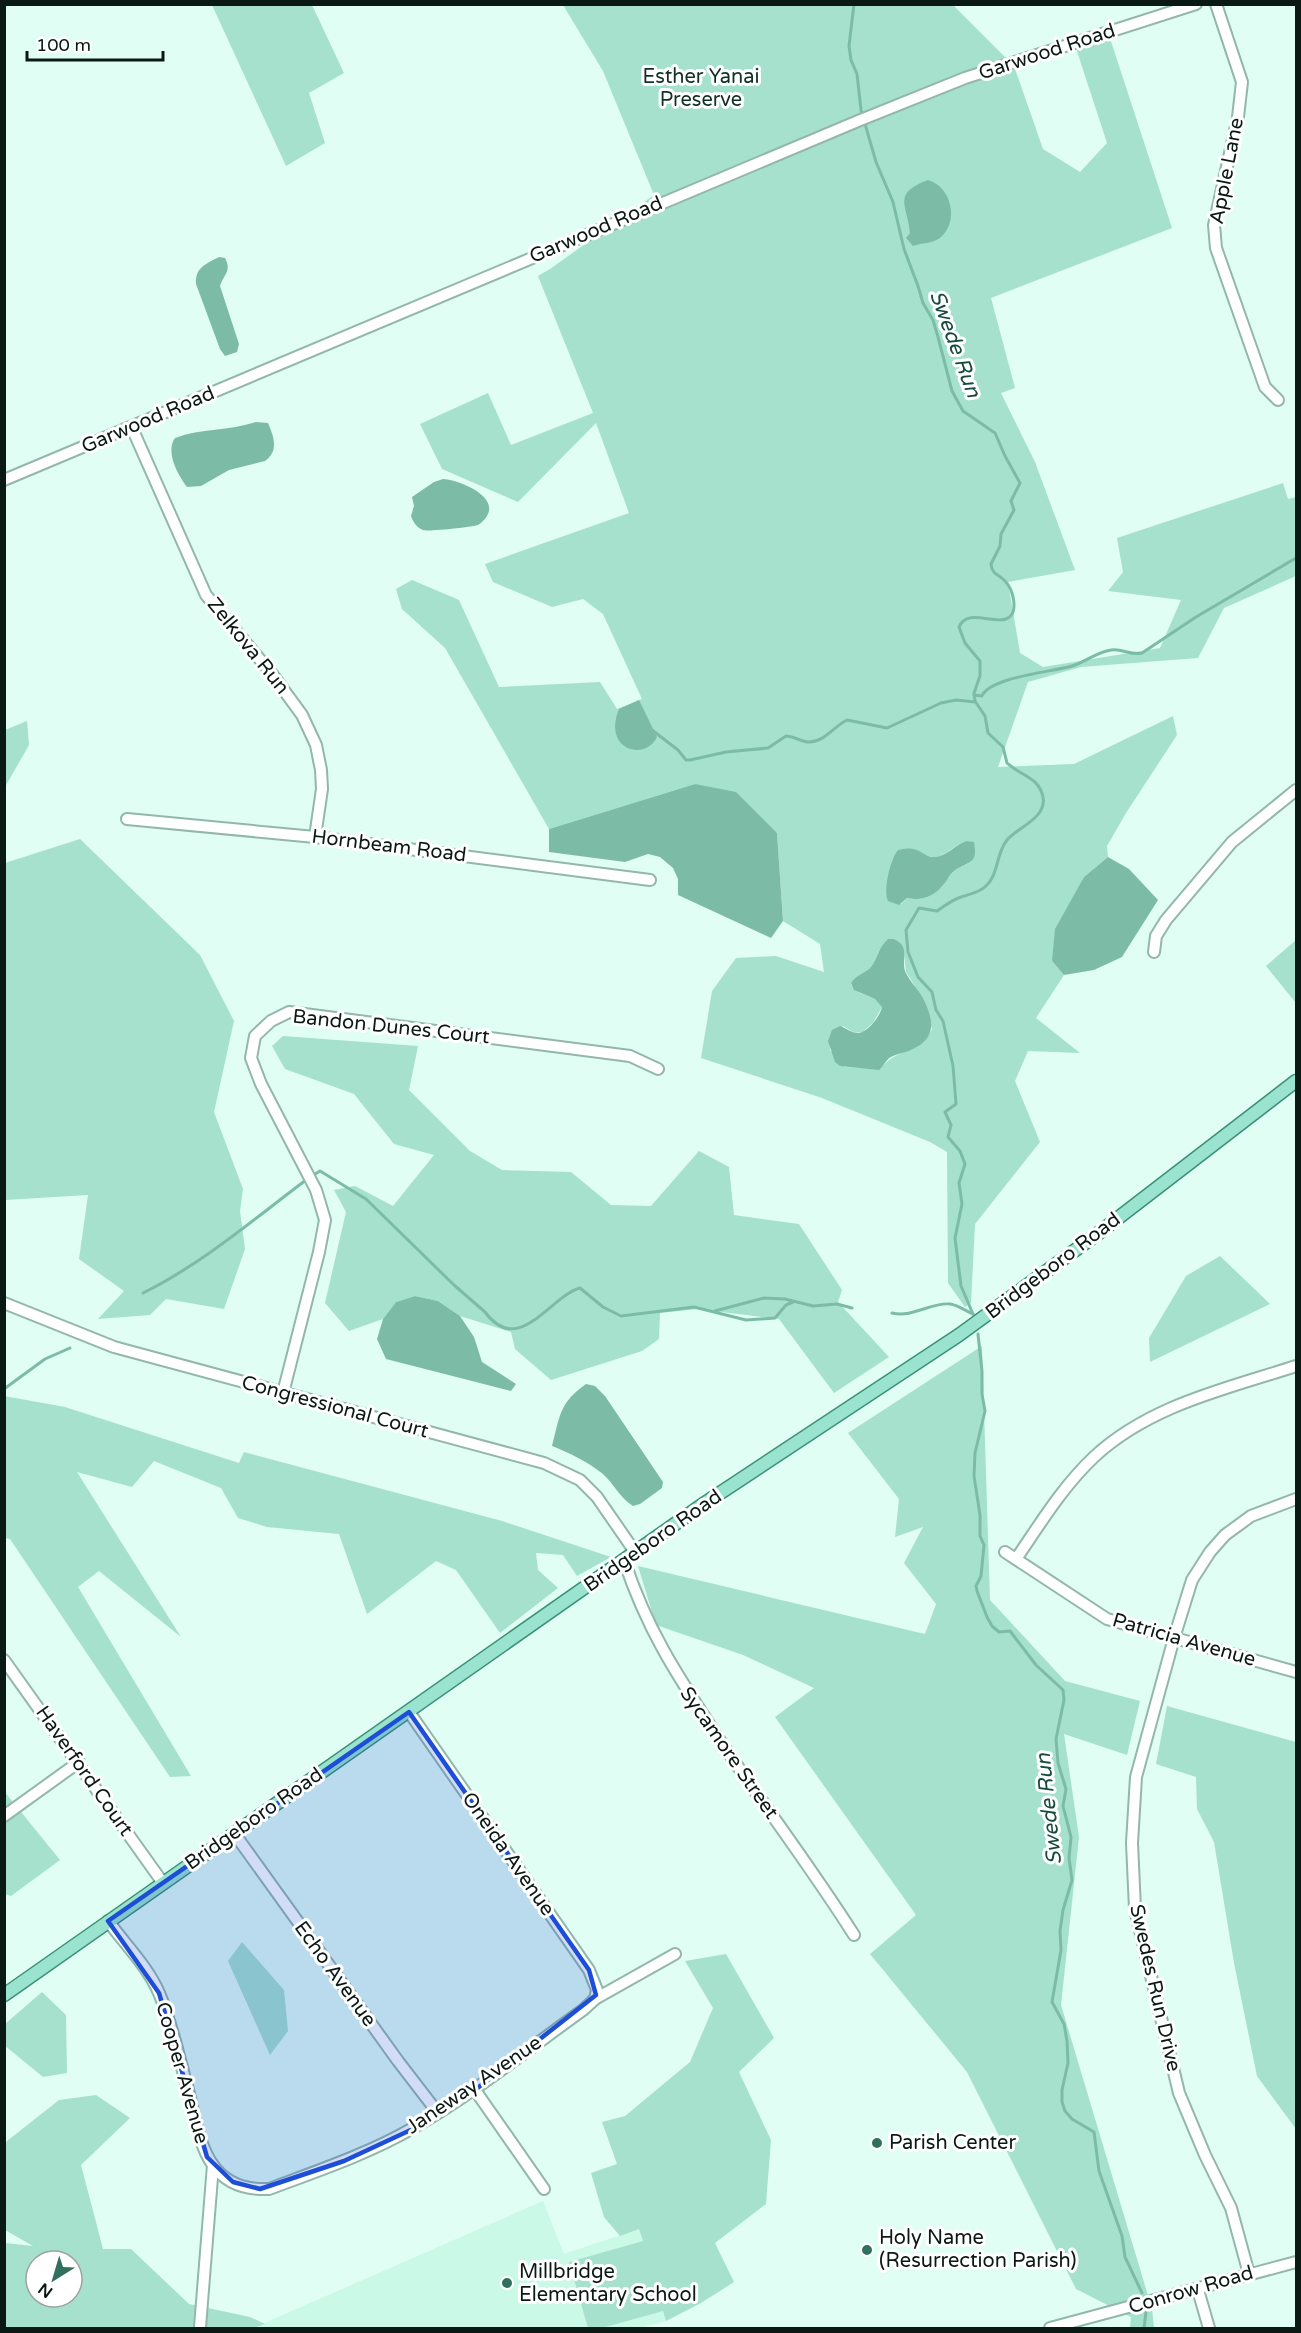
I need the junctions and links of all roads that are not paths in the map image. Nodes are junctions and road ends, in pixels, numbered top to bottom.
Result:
1 (1196, 4) edge
2 (1216, 4) edge
3 (1278, 400) dead end
4 (132, 428) junction
5 (4, 480) edge
6 (1296, 790) edge
7 (127, 819) dead end
8 (315, 837) junction
9 (650, 880) dead end
10 (1154, 952) dead end
11 (658, 1070) dead end
12 (1296, 1081) edge
13 (4, 1303) edge
14 (1296, 1366) edge
15 (282, 1393) junction
16 (1296, 1498) edge
17 (635, 1552) junction
18 (1005, 1552) dead end
19 (1016, 1559) junction
20 (624, 1560) junction
21 (1174, 1638) junction
22 (4, 1660) edge
23 (1296, 1672) edge
24 (409, 1712) junction
25 (79, 1762) junction
26 (4, 1816) edge
27 (234, 1833) junction
28 (164, 1883) junction
29 (108, 1921) junction
30 (854, 1935) dead end
31 (675, 1954) dead end
32 (4, 1995) edge
33 (595, 1999) junction
34 (475, 2090) junction
35 (438, 2113) junction
36 (213, 2165) junction
37 (544, 2189) dead end
38 (1296, 2262) edge
39 (1250, 2274) junction
40 (1198, 2290) junction
41 (200, 2327) dead end
42 (1050, 2328) edge
43 (1209, 2328) edge

1 - 4 street, Garwood Road
2 - 3 street, Apple Lane
4 - 5 street, Garwood Road
4 - 8 street, Zelkova Run
6 - 10 street
7 - 8 street, Hornbeam Road
8 - 9 street, Hornbeam Road
11 - 15 street, Bandon Dunes Court
12 - 17 main road, Bridgeboro Road
13 - 15 street, Congressional Court
14 - 19 street
15 - 17 street, Congressional Court
16 - 21 street, Swedes Run Drive
17 - 20 main road, Bridgeboro Road
18 - 19 street, Patricia Avenue
19 - 21 street, Patricia Avenue
20 - 24 main road, Bridgeboro Road
20 - 30 street, Sycamore Street
21 - 23 street, Patricia Avenue
21 - 39 street, Swedes Run Drive
22 - 25 street, Haverford Court
24 - 27 main road, Bridgeboro Road
24 - 33 street, Oneida Avenue
25 - 26 street
25 - 28 street, Haverford Court
27 - 28 main road, Bridgeboro Road
27 - 35 street, Echo Avenue
28 - 29 main road, Bridgeboro Road
29 - 32 main road, Bridgeboro Road
29 - 36 street, Cooper Avenue
31 - 33 street, Janeway Avenue
33 - 34 street, Janeway Avenue
34 - 35 street, Janeway Avenue
34 - 37 street
35 - 36 street, Janeway Avenue
36 - 41 street
38 - 39 street, Conrow Road
39 - 40 street, Conrow Road
40 - 42 street, Conrow Road
40 - 43 street

